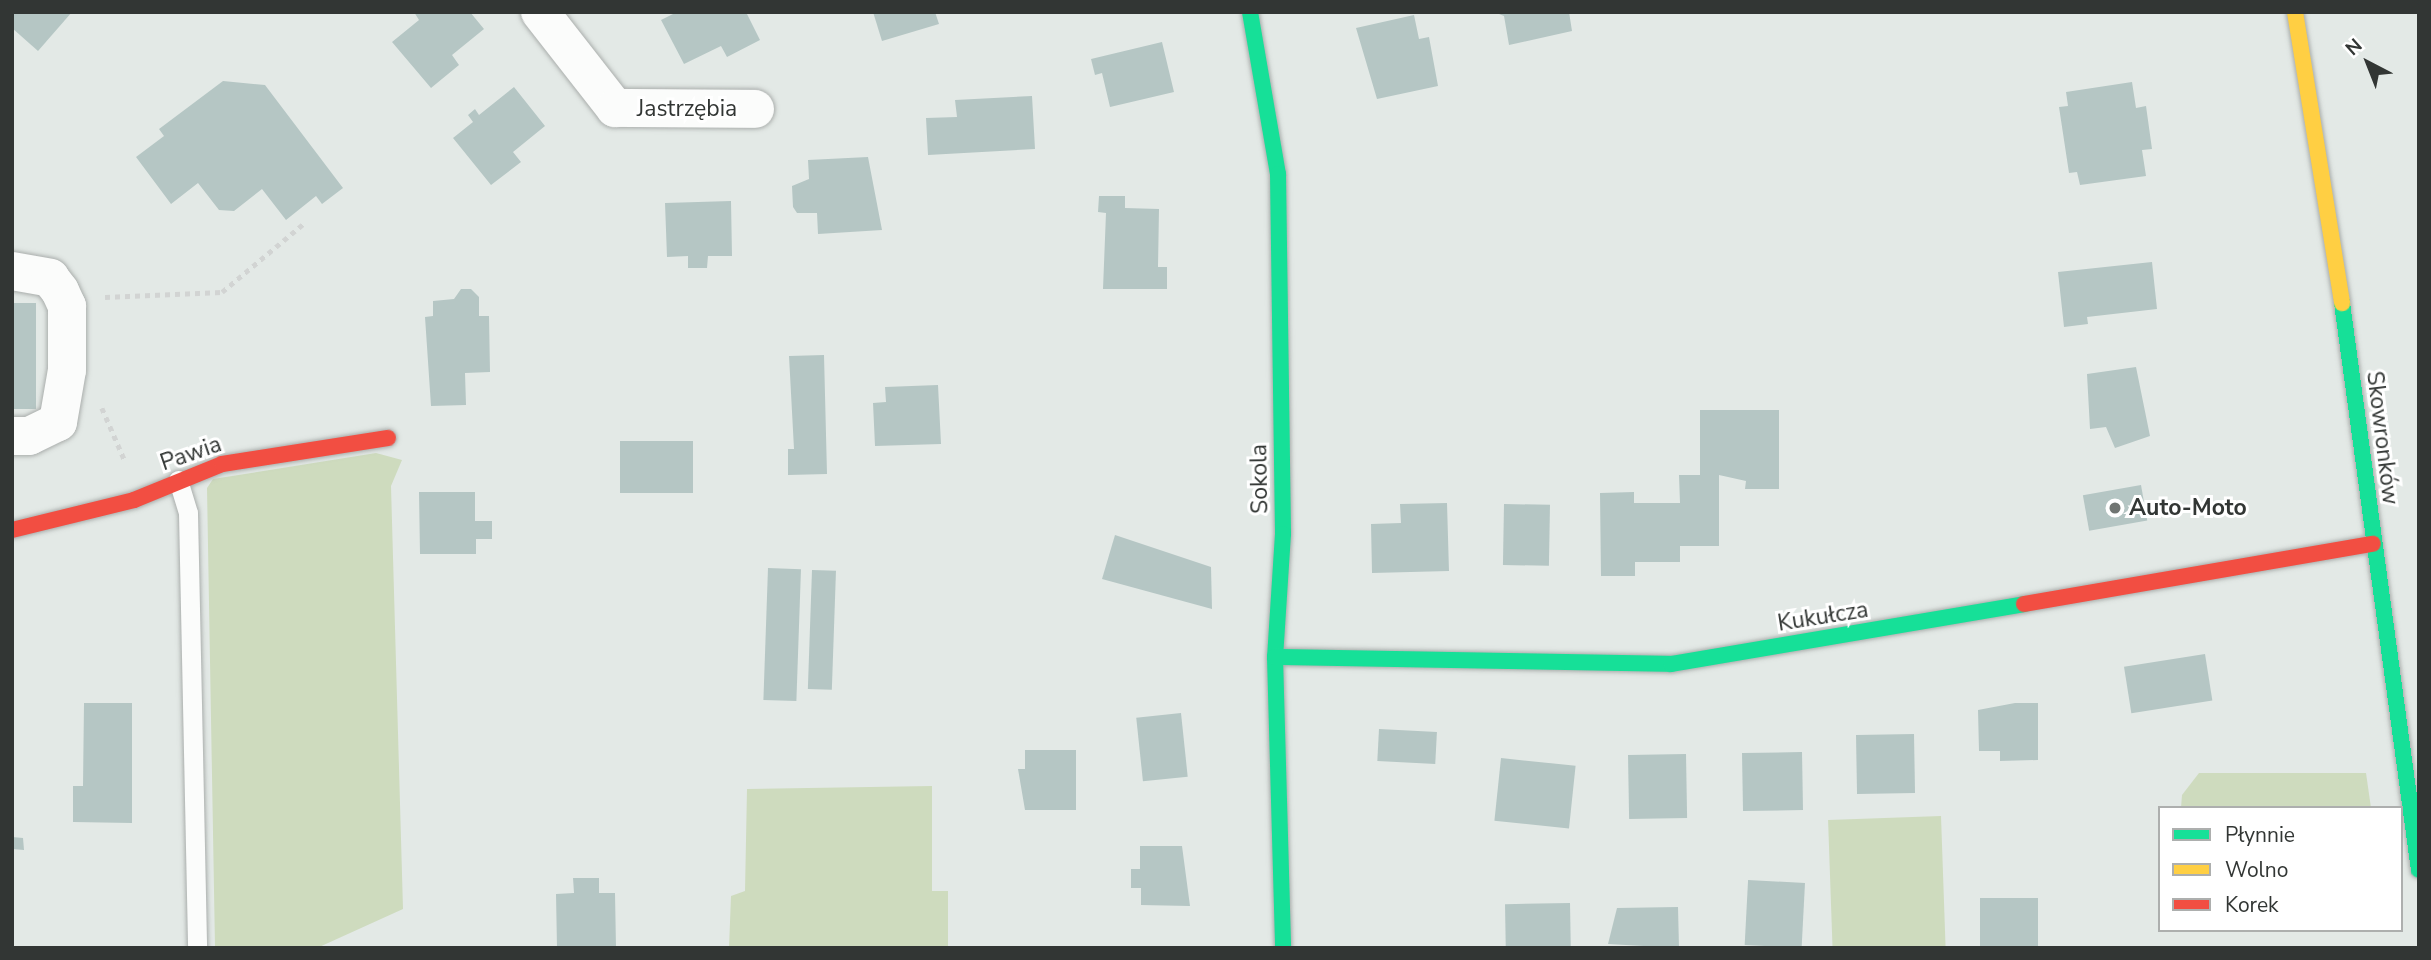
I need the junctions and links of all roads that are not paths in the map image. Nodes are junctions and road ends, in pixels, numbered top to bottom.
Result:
1 (540, 12) edge
2 (1250, 12) edge
3 (2295, 12) edge
4 (755, 109) dead end
5 (12, 271) edge
6 (12, 436) edge
7 (388, 438) dead end
8 (178, 480) junction
9 (12, 530) edge
10 (2372, 544) junction
11 (1275, 657) junction
12 (2419, 870) edge
13 (197, 948) edge
14 (1283, 948) edge

1 - 4 street, Jastrzębia
2 - 11 street, Sokola
3 - 10 street, Skowronków
5 - 6 street
7 - 8 street, Pawia
8 - 9 street, Pawia
8 - 13 lane
10 - 11 street, Kukułcza
10 - 12 street, Skowronków
11 - 14 street, Sokola

